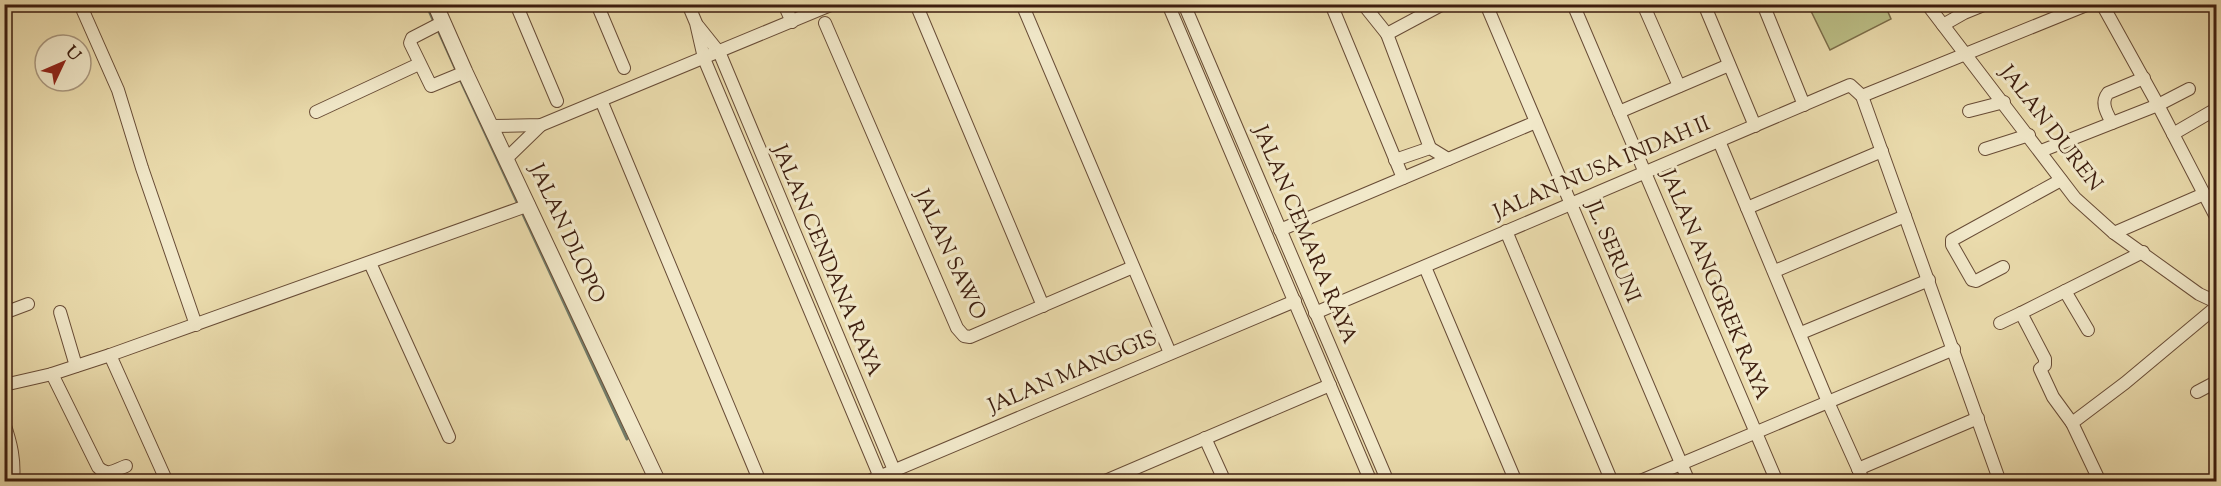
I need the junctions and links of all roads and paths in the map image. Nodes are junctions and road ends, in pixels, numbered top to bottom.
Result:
1 (80, 4) edge
2 (435, 4) edge
3 (516, 4) edge
4 (597, 4) edge
5 (688, 4) edge
6 (784, 4) edge
7 (833, 4) edge
8 (916, 4) edge
9 (1022, 4) edge
10 (1168, 4) edge
11 (1184, 4) edge
12 (1331, 4) edge
13 (1362, 4) edge
14 (1443, 4) edge
15 (1486, 4) edge
16 (1573, 4) edge
17 (1643, 4) edge
18 (1704, 4) edge
19 (1763, 4) edge
20 (1927, 4) edge
21 (1986, 4) edge
22 (2102, 4) edge
23 (2081, 6) edge
24 (792, 22) junction
25 (696, 23) junction
26 (825, 23) dead end
27 (438, 25) junction
28 (1943, 25) junction
29 (1387, 34) junction
30 (719, 53) junction
31 (1967, 55) junction
32 (705, 59) junction
33 (419, 64) junction
34 (1729, 65) junction
35 (624, 68) dead end
36 (459, 75) junction
37 (2144, 78) junction
38 (1679, 86) junction
39 (2189, 89) dead end
40 (1862, 96) junction
41 (557, 101) dead end
42 (2004, 102) junction
43 (603, 105) dead end
44 (1804, 105) junction
45 (2158, 105) junction
46 (2217, 109) edge
47 (1969, 111) dead end
48 (316, 112) dead end
49 (1619, 112) junction
50 (1536, 123) junction
51 (2112, 123) junction
52 (492, 126) junction
53 (541, 126) junction
54 (1755, 126) junction
55 (2174, 134) junction
56 (2029, 135) junction
57 (1719, 141) junction
58 (1430, 148) junction
59 (1985, 148) dead end
60 (1882, 151) junction
61 (2041, 151) junction
62 (507, 158) junction
63 (1448, 159) junction
64 (1395, 160) junction
65 (1251, 163) junction
66 (1239, 168) junction
67 (1645, 171) junction
68 (1403, 178) junction
69 (2061, 180) junction
70 (2209, 195) edge
71 (1570, 203) junction
72 (524, 207) junction
73 (1747, 208) junction
74 (1905, 216) junction
75 (2217, 217) edge
76 (1280, 230) junction
77 (1506, 231) junction
78 (2114, 233) junction
79 (2143, 252) junction
80 (804, 260) junction
81 (370, 263) junction
82 (791, 265) junction
83 (1133, 267) junction
84 (1425, 267) junction
85 (2003, 267) dead end
86 (1775, 271) junction
87 (1929, 280) junction
88 (2065, 291) junction
89 (1295, 301) junction
90 (2217, 302) edge
91 (28, 304) dead end
92 (1043, 306) junction
93 (2217, 307) edge
94 (60, 312) dead end
95 (4, 313) edge
96 (1315, 313) junction
97 (2021, 313) junction
98 (2000, 323) dead end
99 (196, 325) junction
100 (2088, 330) dead end
101 (1801, 333) junction
102 (1954, 349) junction
103 (1170, 353) junction
104 (110, 355) junction
105 (76, 366) junction
106 (52, 374) junction
107 (2217, 382) edge
108 (4, 385) edge
109 (1330, 385) junction
110 (2197, 392) dead end
111 (1828, 402) junction
112 (1978, 418) junction
113 (4, 423) edge
114 (2072, 423) junction
115 (1364, 425) junction
116 (1350, 432) junction
117 (1755, 432) junction
118 (449, 437) dead end
119 (1205, 438) junction
120 (1681, 463) junction
121 (126, 466) dead end
122 (1858, 469) junction
123 (896, 476) edge
124 (1118, 478) edge
125 (881, 479) edge
126 (13, 482) edge
127 (167, 482) edge
128 (658, 482) edge
129 (760, 482) edge
130 (867, 482) edge
131 (1103, 482) edge
132 (1225, 482) edge
133 (1371, 482) edge
134 (1388, 482) edge
135 (1516, 482) edge
136 (1612, 482) edge
137 (1638, 482) edge
138 (1689, 482) edge
139 (1777, 482) edge
140 (1864, 482) edge
141 (2000, 482) edge
142 (2100, 482) edge

1 - 99 street
2 - 27 street, JALAN DLOPO
3 - 41 street
4 - 35 street
5 - 25 street, JALAN CENDANA RAYA
6 - 24 street
7 - 24 street
8 - 92 street
9 - 83 street
10 - 66 street, JALAN CEMARA RAYA
11 - 65 street, JALAN CEMARA RAYA
12 - 64 street
13 - 29 street
14 - 29 street
15 - 50 street, JL. SERUNI
16 - 49 street, JALAN ANGGREK RAYA
17 - 38 street
18 - 34 street
19 - 44 street
20 - 28 street, JALAN DUREN
21 - 28 street
22 - 37 street
23 - 31 street
24 - 30 street
25 - 30 street, JALAN CENDANA RAYA
25 - 32 street, JALAN CENDANA RAYA
26 - 92 street, JALAN SAWO
27 - 33 street
27 - 36 street, JALAN DLOPO
28 - 31 street, JALAN DUREN
29 - 58 street
30 - 32 street
30 - 80 street, JALAN CENDANA RAYA
31 - 40 street
31 - 42 street, JALAN DUREN
32 - 53 street
32 - 82 street, JALAN CENDANA RAYA
33 - 36 street
33 - 48 street
34 - 38 street
34 - 54 street
36 - 52 street, JALAN DLOPO
37 - 45 street
37 - 51 street
38 - 49 street
39 - 45 street
40 - 44 street, JALAN NUSA INDAH II
40 - 60 street
42 - 47 street
42 - 56 street, JALAN DUREN
43 - 129 street
44 - 54 street, JALAN NUSA INDAH II
45 - 51 street
45 - 55 street
46 - 55 street
49 - 67 street, JALAN ANGGREK RAYA
50 - 63 street
50 - 71 street, JL. SERUNI
51 - 61 street
52 - 53 street
52 - 62 street, JALAN DLOPO
53 - 62 street
54 - 57 street, JALAN NUSA INDAH II
55 - 70 street
56 - 59 street
56 - 61 street, JALAN DUREN
57 - 67 street, JALAN NUSA INDAH II
57 - 73 street
58 - 63 street
58 - 64 street
60 - 73 street
60 - 74 street
61 - 69 street, JALAN DUREN
62 - 72 street, JALAN DLOPO
63 - 68 street
64 - 68 street
65 - 66 street
65 - 76 street, JALAN CEMARA RAYA
66 - 89 street, JALAN CEMARA RAYA
67 - 71 street, JALAN NUSA INDAH II
67 - 117 street, JALAN ANGGREK RAYA
68 - 76 street
69 - 78 street, JALAN DUREN
69 - 85 street
70 - 75 street
70 - 78 street
71 - 77 street, JALAN NUSA INDAH II
71 - 120 street, JL. SERUNI
72 - 81 street
72 - 128 street, JALAN DLOPO
73 - 86 street
74 - 86 street
74 - 87 street
76 - 96 street, JALAN CEMARA RAYA
77 - 84 street, JALAN NUSA INDAH II
77 - 136 street
78 - 79 street, JALAN DUREN
79 - 88 street
79 - 90 street, JALAN DUREN
80 - 82 street
80 - 123 street, JALAN CENDANA RAYA
81 - 99 street
81 - 118 street
82 - 125 street, JALAN CENDANA RAYA
83 - 92 street, JALAN SAWO
83 - 103 street
84 - 96 street, JALAN NUSA INDAH II
84 - 135 street
86 - 101 street
87 - 101 street
87 - 102 street
88 - 97 street
88 - 100 street
89 - 103 street, JALAN MANGGIS
89 - 109 street, JALAN CEMARA RAYA
91 - 95 street
93 - 114 street
94 - 105 street
96 - 115 street, JALAN CEMARA RAYA
97 - 98 street
97 - 114 street
99 - 104 street
101 - 111 street
102 - 111 street
102 - 112 street
103 - 123 street, JALAN MANGGIS
104 - 105 street
104 - 127 street
105 - 106 street
106 - 108 street
106 - 121 street
107 - 110 street
109 - 116 street, JALAN CEMARA RAYA
109 - 119 street
111 - 117 street
111 - 122 street
112 - 122 street
112 - 141 street
113 - 126 street
114 - 142 street
115 - 116 street
115 - 134 street, JALAN CEMARA RAYA
116 - 133 street, JALAN CEMARA RAYA
117 - 120 street
117 - 139 street, JALAN ANGGREK RAYA
119 - 124 street
119 - 132 street
120 - 137 street
120 - 138 street, JL. SERUNI
122 - 140 street
123 - 125 street, JALAN MANGGIS
124 - 131 street
125 - 130 street, JALAN MANGGIS

